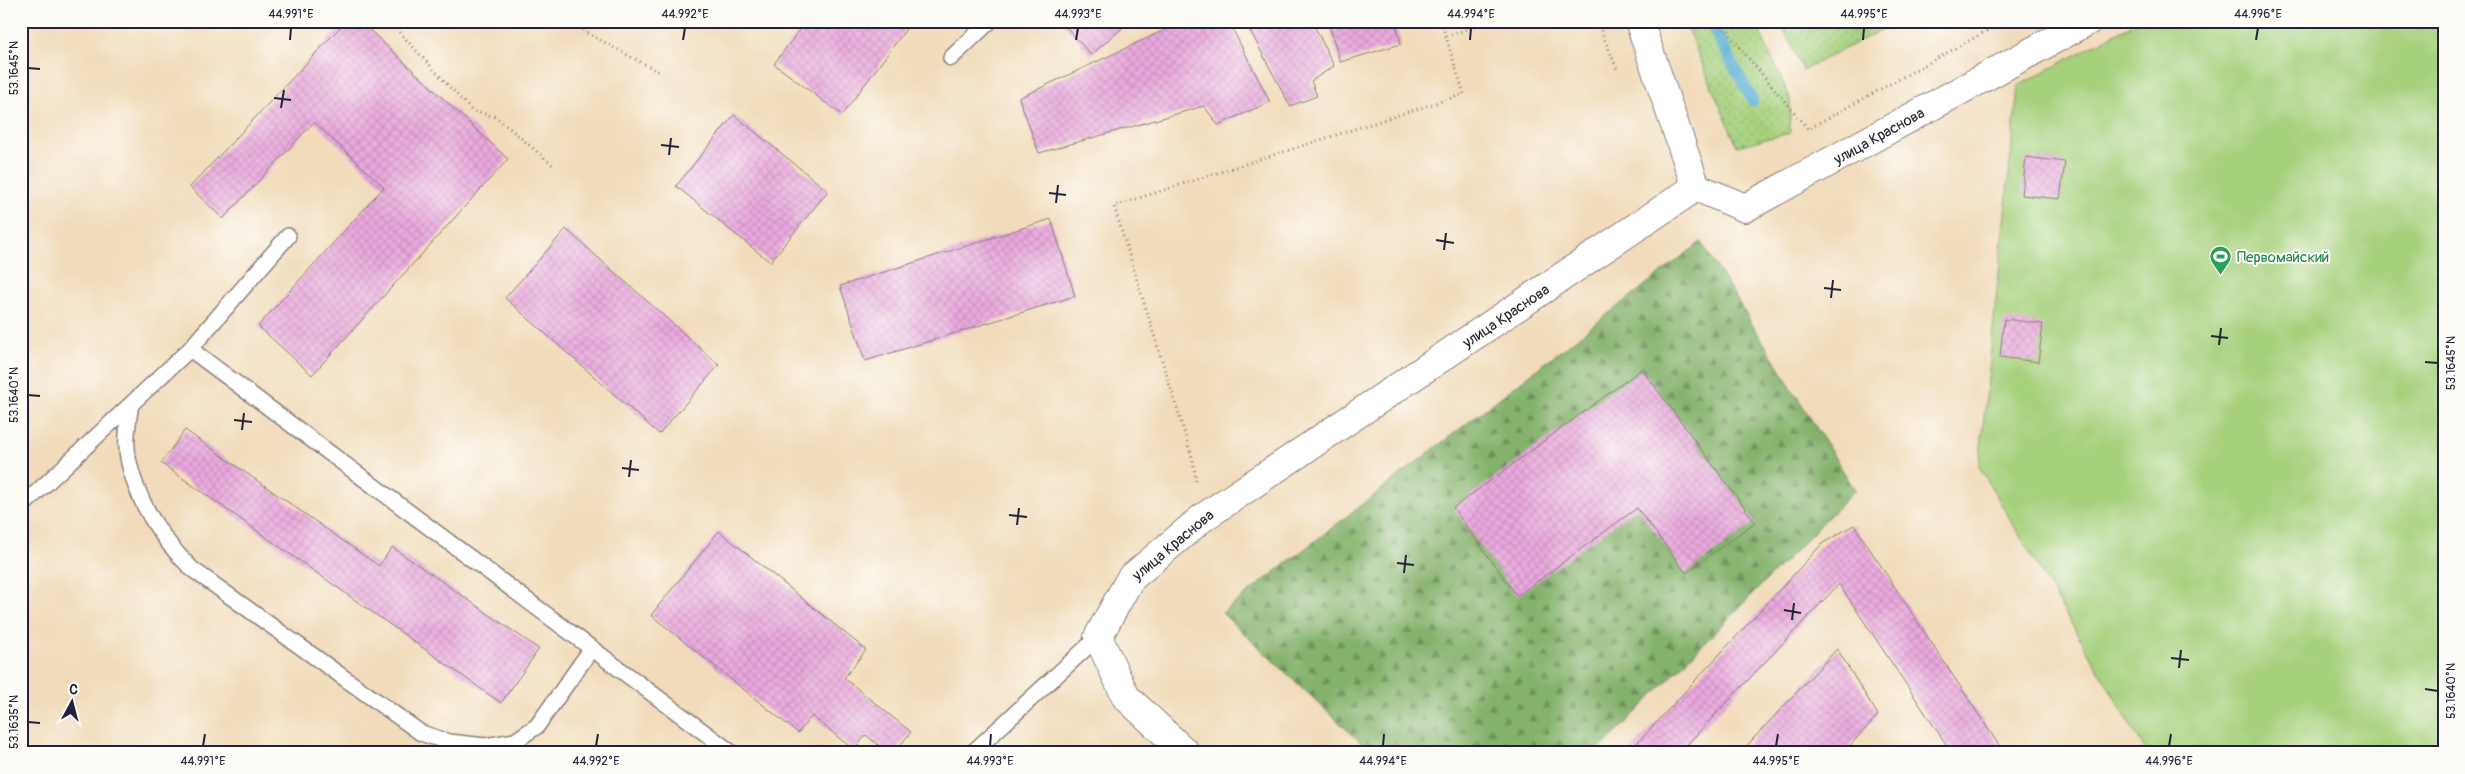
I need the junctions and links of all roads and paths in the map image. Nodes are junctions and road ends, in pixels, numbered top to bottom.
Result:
1 (389, 21) edge
2 (565, 21) edge
3 (990, 21) edge
4 (1441, 21) edge
5 (1493, 21) edge
6 (1639, 21) edge
7 (1725, 21) edge
8 (2005, 21) edge
9 (2088, 21) edge
10 (1446, 36) junction
11 (951, 58) dead end
12 (660, 73) dead end
13 (554, 166) dead end
14 (1696, 187) junction
15 (288, 236) dead end
16 (190, 349) junction
17 (131, 404) junction
18 (21, 507) edge
19 (1201, 518) junction
20 (1098, 637) junction
21 (592, 648) junction
22 (732, 753) edge
23 (972, 753) edge
24 (1186, 753) edge

1 - 13 path
2 - 12 path
3 - 11 lane
4 - 10 path
5 - 10 path
6 - 14 street
7 - 8 path
9 - 14 street, улица Краснова
10 - 19 path
14 - 19 street, улица Краснова
15 - 16 lane
16 - 17 lane
16 - 21 lane
17 - 18 lane
17 - 21 lane
19 - 20 street, улица Краснова
20 - 23 lane
20 - 24 street
21 - 22 lane

